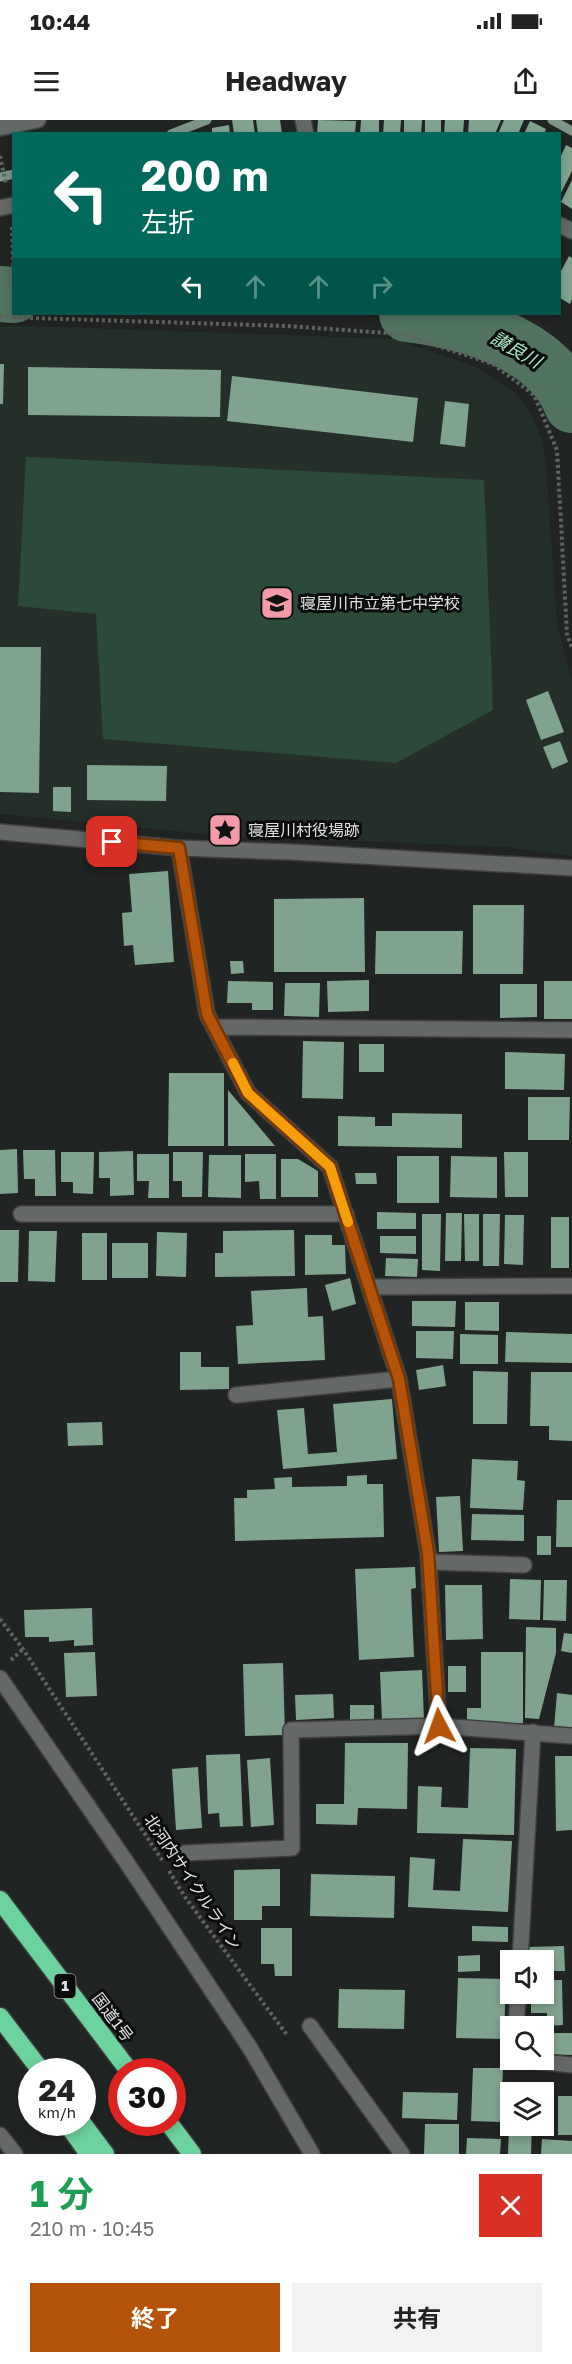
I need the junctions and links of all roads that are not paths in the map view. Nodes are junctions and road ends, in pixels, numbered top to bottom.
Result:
1 (38, 120) edge
2 (0, 128) edge
3 (0, 832) edge
4 (179, 848) junction
5 (572, 868) edge
6 (214, 1028) junction
7 (572, 1030) edge
8 (21, 1214) dead end
9 (345, 1214) junction
10 (572, 1286) edge
11 (369, 1287) junction
12 (399, 1379) junction
13 (236, 1395) dead end
14 (429, 1562) junction
15 (524, 1565) dead end
16 (0, 1678) edge
17 (439, 1726) junction
18 (533, 1732) junction
19 (572, 1736) edge
20 (185, 1853) dead end
21 (0, 1900) edge
22 (0, 1915) edge
23 (520, 1950) edge
24 (0, 2017) edge
25 (310, 2026) dead end
26 (0, 2034) edge
27 (18, 2058) edge
28 (31, 2058) edge
29 (108, 2058) edge
30 (119, 2058) edge
31 (554, 2063) edge
32 (572, 2065) edge
33 (0, 2135) edge
34 (76, 2136) edge
35 (92, 2136) edge
36 (166, 2136) edge
37 (178, 2136) edge
38 (15, 2154) edge
39 (89, 2154) edge
40 (105, 2154) edge
41 (179, 2154) edge
42 (192, 2154) edge
43 (312, 2154) edge
44 (402, 2154) edge

1 - 2 street
3 - 4 street
4 - 5 street
4 - 6 street
6 - 7 street
6 - 9 street
8 - 9 street
9 - 11 street
10 - 11 street
11 - 12 street
12 - 13 street
12 - 14 street
14 - 15 street
14 - 17 street
16 - 43 street
17 - 18 street
17 - 20 street
18 - 19 street
18 - 23 street
21 - 30 highway, 国道1号 / 1
22 - 29 highway
24 - 28 highway
25 - 44 street
26 - 27 highway
31 - 32 street
33 - 38 street
34 - 39 highway
35 - 40 highway
36 - 41 highway
37 - 42 highway

